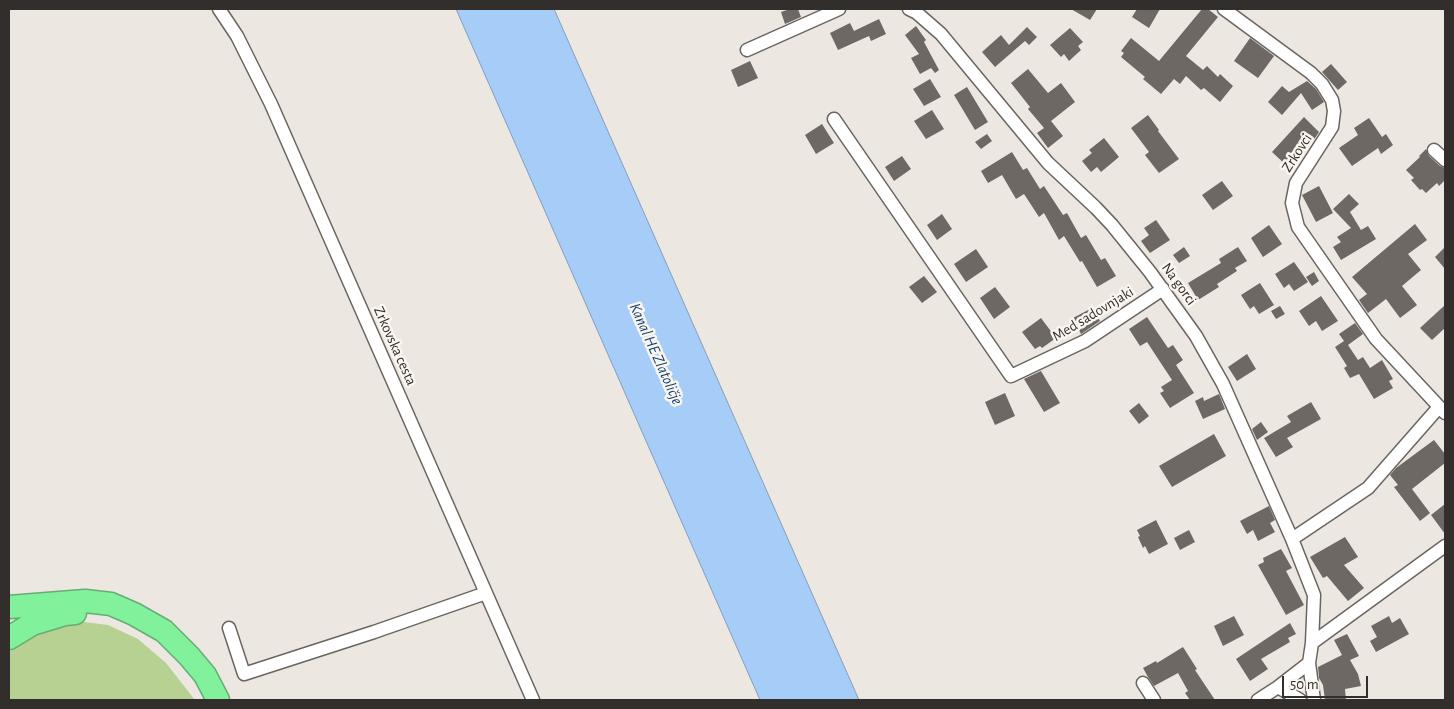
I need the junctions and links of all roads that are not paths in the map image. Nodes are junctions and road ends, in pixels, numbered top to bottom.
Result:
1 (220, 9) edge
2 (839, 9) edge
3 (909, 9) edge
4 (1224, 9) edge
5 (747, 50) dead end
6 (834, 120) dead end
7 (1434, 150) dead end
8 (1445, 160) edge
9 (1163, 289) junction
10 (1442, 410) edge
11 (1292, 539) junction
12 (1445, 546) edge
13 (486, 593) junction
14 (9, 607) edge
15 (229, 628) dead end
16 (9, 638) edge
17 (1312, 643) junction
18 (1309, 663) junction
19 (1143, 683) dead end
20 (1278, 687) junction
21 (202, 700) edge
22 (218, 700) edge
23 (533, 700) edge
24 (1154, 700) edge
25 (1258, 700) edge
26 (1300, 700) edge
27 (1314, 700) edge

1 - 13 street, Zrkovska cesta
2 - 5 street
3 - 9 street, Na gorci
4 - 10 street, Zrkovci
6 - 9 street, Med sadovnjaki
7 - 8 street
9 - 11 street, Na gorci
10 - 11 street, Zrkovci
11 - 17 street, Na gorci
12 - 17 street
13 - 15 street
13 - 23 street, Zrkovska cesta
14 - 22 highway
16 - 21 highway
17 - 18 street, Na gorci
18 - 20 street
18 - 27 street, Na gorci
19 - 24 street
20 - 25 street
20 - 26 street

